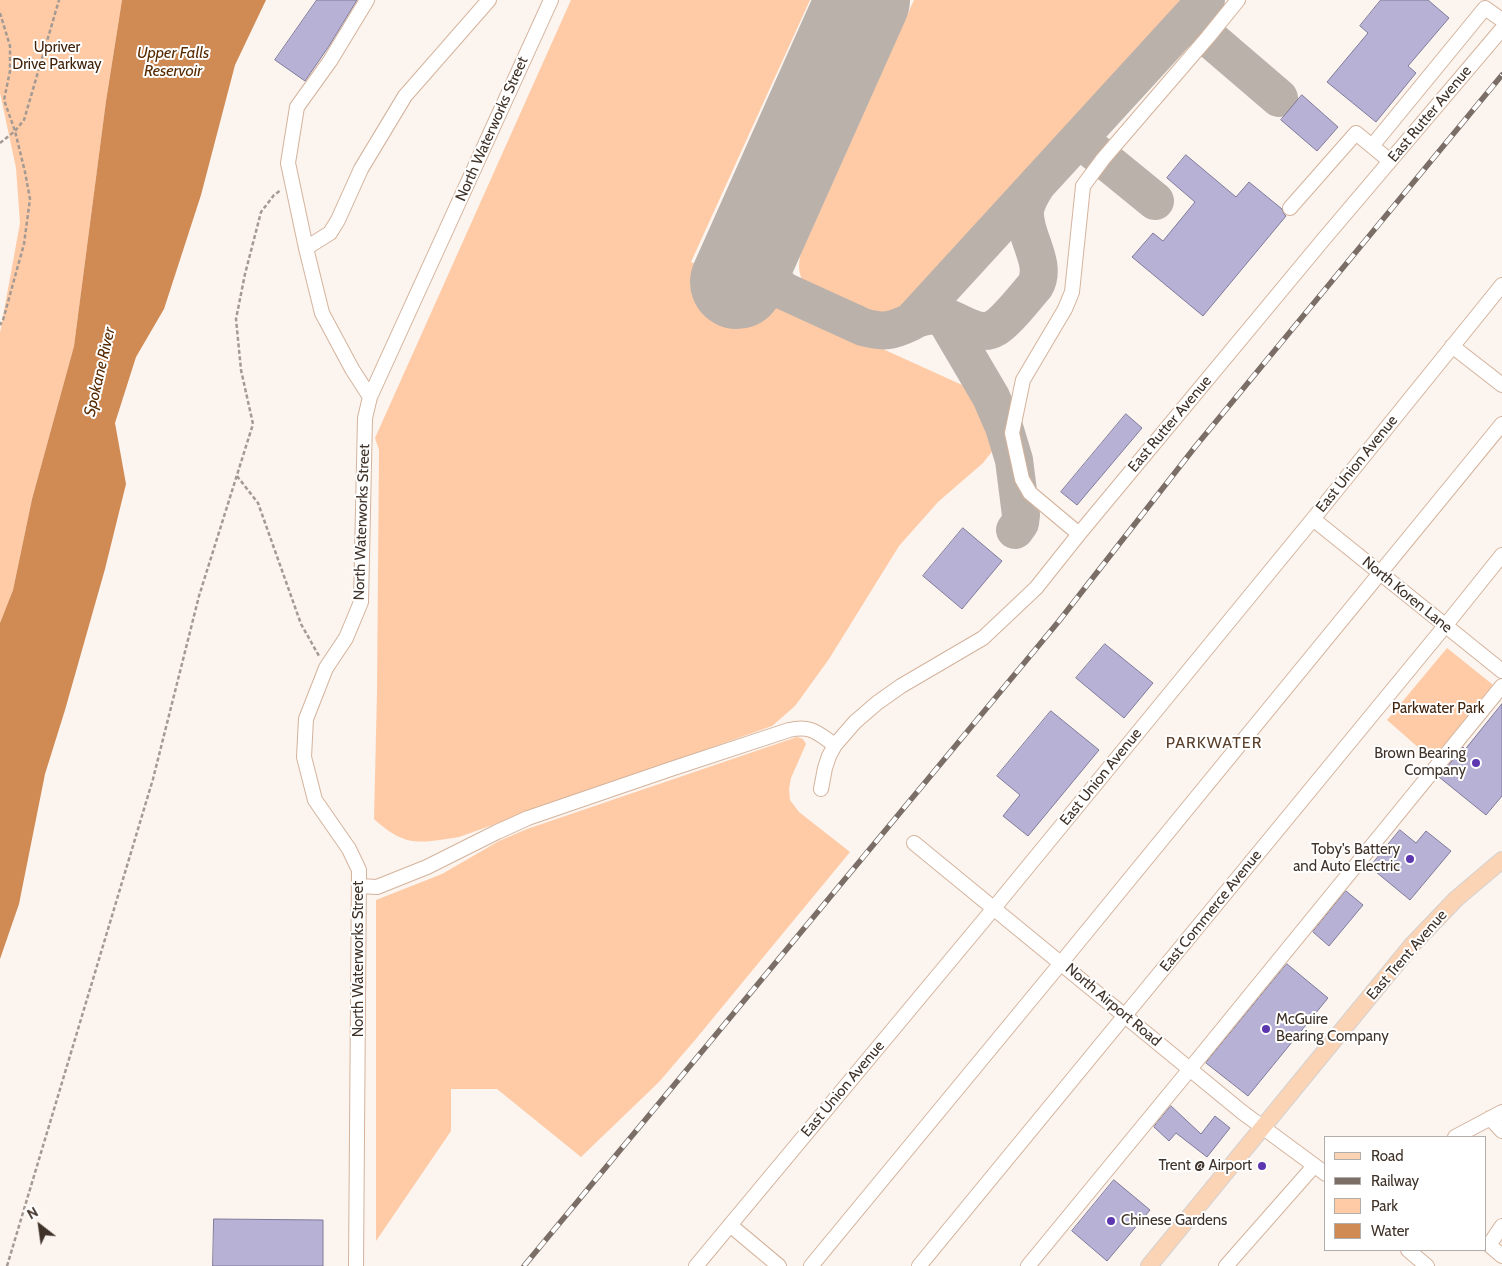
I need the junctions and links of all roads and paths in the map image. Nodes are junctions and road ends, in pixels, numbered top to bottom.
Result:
1 (58, 0) edge
2 (367, 0) edge
3 (489, 0) edge
4 (551, 0) edge
5 (1238, 0) edge
6 (0, 13) edge
7 (1502, 20) edge
8 (1502, 29) edge
9 (15, 132) junction
10 (0, 143) edge
11 (1372, 146) junction
12 (1390, 161) junction
13 (292, 182) junction
14 (1290, 208) dead end
15 (306, 248) junction
16 (1502, 285) edge
17 (0, 324) edge
18 (1452, 346) junction
19 (1502, 385) edge
20 (370, 397) junction
21 (1502, 424) edge
22 (237, 476) junction
23 (1313, 519) junction
24 (1079, 534) junction
25 (1502, 555) edge
26 (1380, 573) junction
27 (1446, 626) junction
28 (326, 668) junction
29 (1502, 671) edge
30 (1502, 686) edge
31 (835, 745) junction
32 (821, 789) dead end
33 (914, 843) dead end
34 (1502, 860) edge
35 (359, 886) junction
36 (994, 908) junction
37 (1061, 962) junction
38 (1125, 1015) junction
39 (1190, 1069) junction
40 (1496, 1115) edge
41 (1263, 1129) junction
42 (1502, 1131) edge
43 (1457, 1136) edge
44 (1314, 1166) junction
45 (1324, 1173) edge
46 (730, 1225) junction
47 (1502, 1226) edge
48 (1409, 1251) edge
49 (1502, 1256) edge
50 (1502, 1260) edge
51 (7, 1266) edge
52 (356, 1266) edge
53 (696, 1266) edge
54 (779, 1266) edge
55 (811, 1266) edge
56 (920, 1266) edge
57 (1028, 1266) edge
58 (1149, 1266) edge
59 (1226, 1266) edge
60 (1427, 1266) edge
61 (1496, 1266) edge

1 - 9 path
2 - 13 street
3 - 15 street
4 - 20 street, North Waterworks Street
5 - 24 street
6 - 9 path
7 - 11 street
8 - 12 street, East Rutter Avenue
9 - 10 path
9 - 17 path
11 - 12 street
11 - 14 street
12 - 24 street, East Rutter Avenue
13 - 15 street
13 - 22 path
15 - 20 street
16 - 18 street, East Union Avenue
18 - 19 street
18 - 23 street, East Union Avenue
20 - 28 street, North Waterworks Street
21 - 26 street
22 - 28 path
22 - 51 path
23 - 26 street, North Koren Lane
23 - 36 street, East Union Avenue
24 - 31 street, East Rutter Avenue
25 - 27 street, East Commerce Avenue
26 - 27 street, North Koren Lane
26 - 37 street
27 - 29 street, North Koren Lane
27 - 38 street, East Commerce Avenue
28 - 35 street, North Waterworks Street
30 - 39 street
31 - 32 street, East Rutter Avenue
31 - 35 street
33 - 36 street, North Airport Road
34 - 41 main road, East Trent Avenue
35 - 52 street, North Waterworks Street
36 - 37 street, North Airport Road
36 - 46 street, East Union Avenue
37 - 38 street, North Airport Road
37 - 55 street
38 - 39 street, North Airport Road
38 - 56 street, East Commerce Avenue
39 - 41 street, North Airport Road
39 - 57 street
40 - 42 street
40 - 43 street
41 - 44 street, North Airport Road
41 - 58 main road, East Trent Avenue
44 - 45 street, North Airport Road
44 - 59 street
46 - 53 street, East Union Avenue
46 - 54 street
47 - 49 street
48 - 60 street
50 - 61 street

